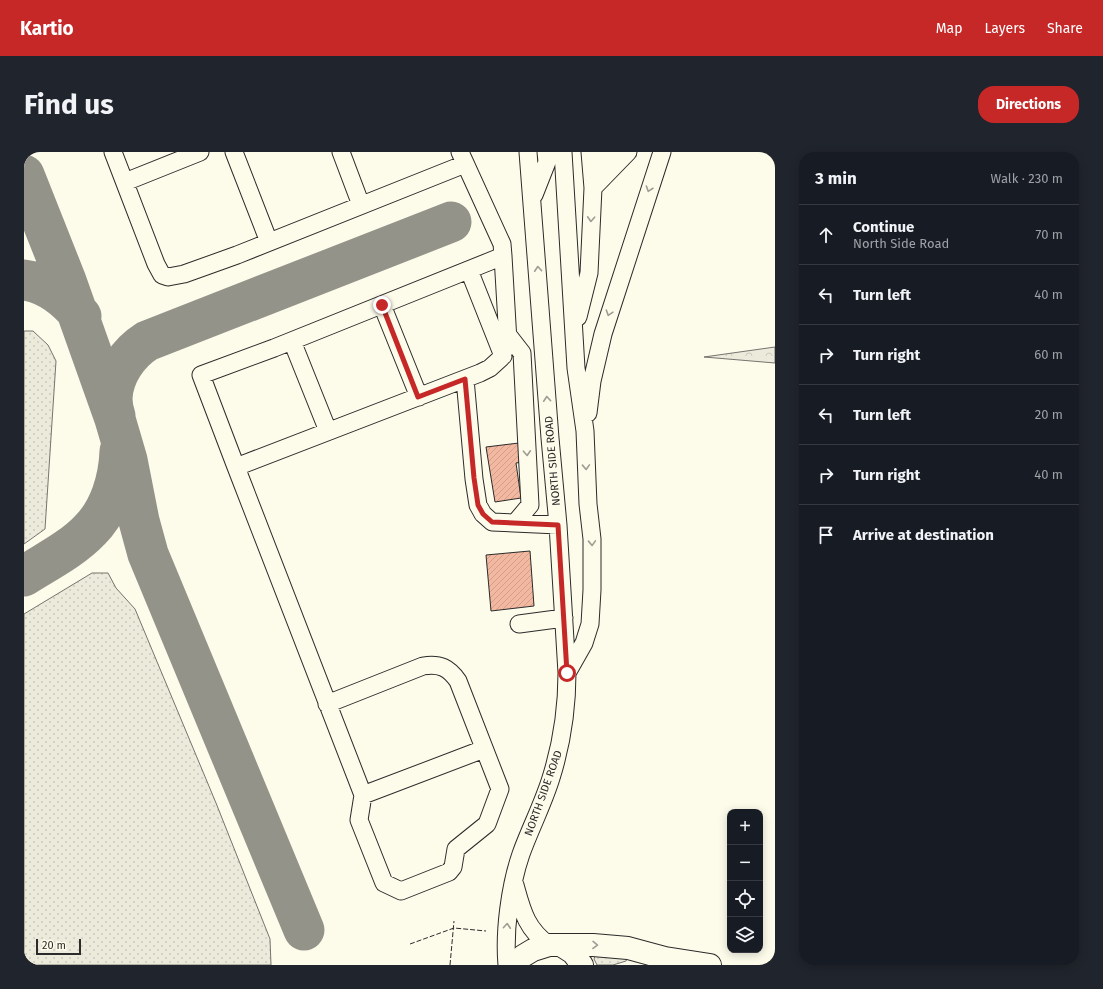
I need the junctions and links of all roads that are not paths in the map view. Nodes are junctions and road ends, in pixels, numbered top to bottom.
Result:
1 (113, 152) edge
2 (200, 152) edge
3 (234, 152) edge
4 (341, 152) edge
5 (528, 152) edge
6 (546, 152) edge
7 (563, 152) edge
8 (590, 152) edge
9 (609, 152) edge
10 (628, 152) edge
11 (662, 152) edge
12 (463, 158) edge
13 (592, 170) junction
14 (125, 182) junction
15 (593, 188) junction
16 (533, 199) junction
17 (361, 205) junction
18 (269, 242) junction
19 (503, 256) junction
20 (469, 270) junction
21 (382, 305) junction
22 (574, 332) junction
23 (508, 335) junction
24 (292, 341) junction
25 (502, 356) junction
26 (465, 379) junction
27 (418, 397) junction
28 (328, 431) junction
29 (585, 431) junction
30 (236, 467) junction
31 (515, 523) junction
32 (558, 525) junction
33 (592, 590) junction
34 (562, 594) junction
35 (564, 618) junction
36 (519, 624) dead end
37 (567, 673) junction
38 (327, 704) junction
39 (484, 749) junction
40 (363, 795) junction
41 (514, 883) junction
42 (555, 946) junction
43 (656, 961) edge
44 (507, 965) edge
45 (514, 965) edge
46 (582, 965) edge
47 (710, 965) edge

1 - 14 street
2 - 14 street
3 - 18 street
4 - 17 street
5 - 16 street, NORTH SIDE ROAD
6 - 16 street
7 - 22 street
8 - 13 street
9 - 13 street
10 - 15 street
11 -> 29 street
12 - 17 street
12 - 19 street
13 - 15 street
14 - 18 street
15 -> 22 street
32 -> 16 street, NORTH SIDE ROAD
17 - 18 street
19 - 20 street
19 - 23 street
20 - 21 street
20 - 25 street
21 - 24 street
21 - 27 street
22 - 29 street
23 - 25 street
23 -> 31 street
24 - 28 street
24 - 30 street
25 - 26 street
26 - 27 street
26 - 31 street
27 - 28 street
28 - 30 street
29 -> 33 street
30 - 38 street
31 - 32 street
32 - 34 street, NORTH SIDE ROAD
33 - 34 street
33 - 37 street
34 - 35 street, NORTH SIDE ROAD
35 - 36 street
35 - 37 street, NORTH SIDE ROAD
37 - 41 street, NORTH SIDE ROAD
38 - 39 street
38 - 40 street
39 - 40 street
39 - 40 street
41 - 42 street
44 -> 41 street, NORTH SIDE ROAD
42 -> 43 highway
42 - 45 highway
42 - 46 highway
43 - 47 highway

